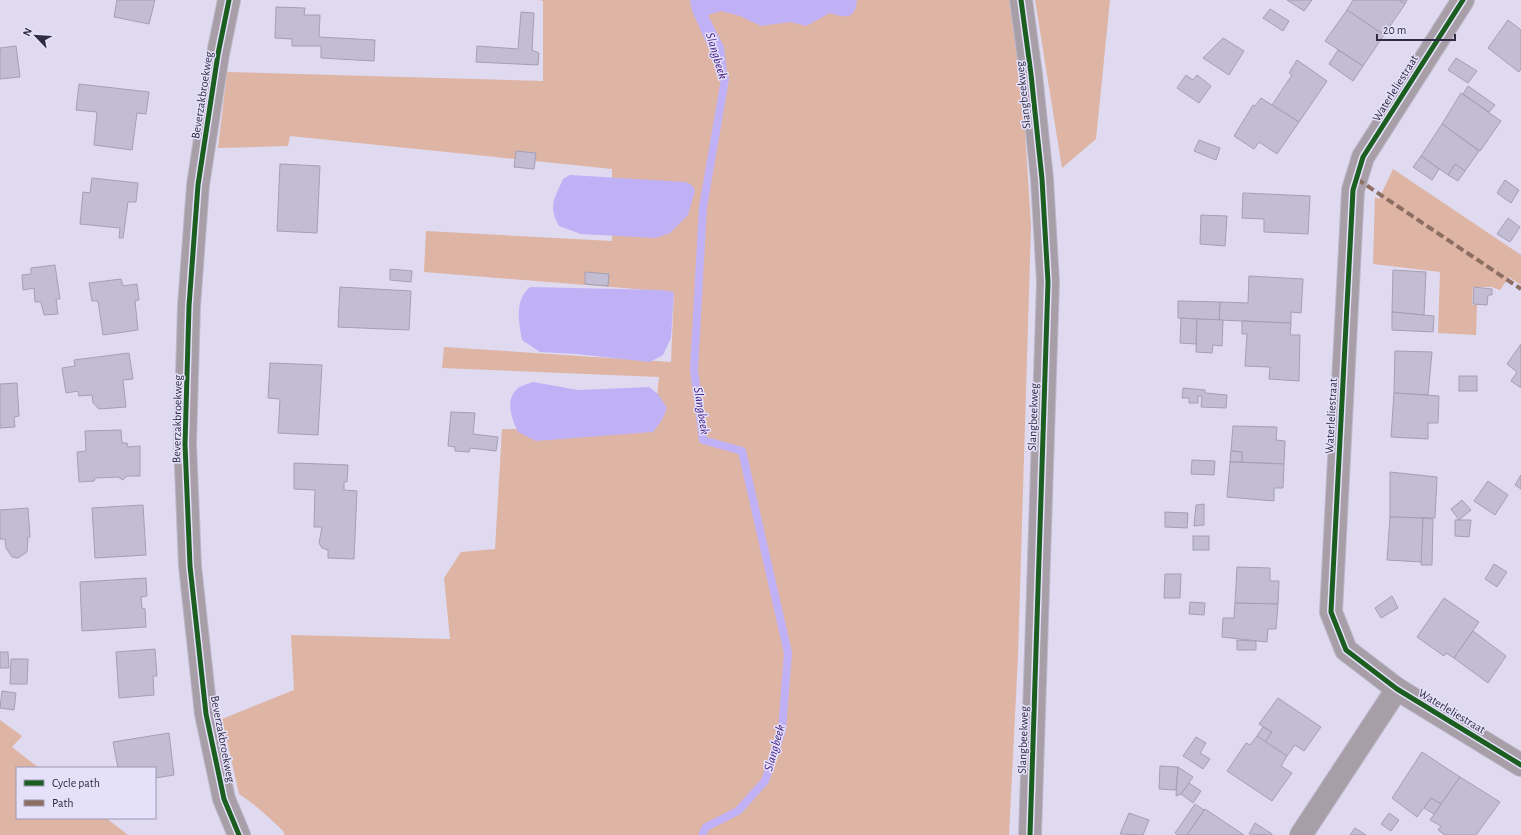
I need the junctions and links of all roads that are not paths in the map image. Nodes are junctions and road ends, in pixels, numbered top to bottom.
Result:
1 (230, 0) edge
2 (1021, 0) edge
3 (1463, 0) edge
4 (1397, 689) junction
5 (1518, 757) edge
6 (239, 835) edge
7 (1030, 835) edge
8 (1301, 835) edge

1 - 6 street, Beverzakbroekweg
2 - 7 street, Slangbeekweg
3 - 4 street, Waterleliestraat
4 - 5 street, Waterleliestraat
4 - 8 street

